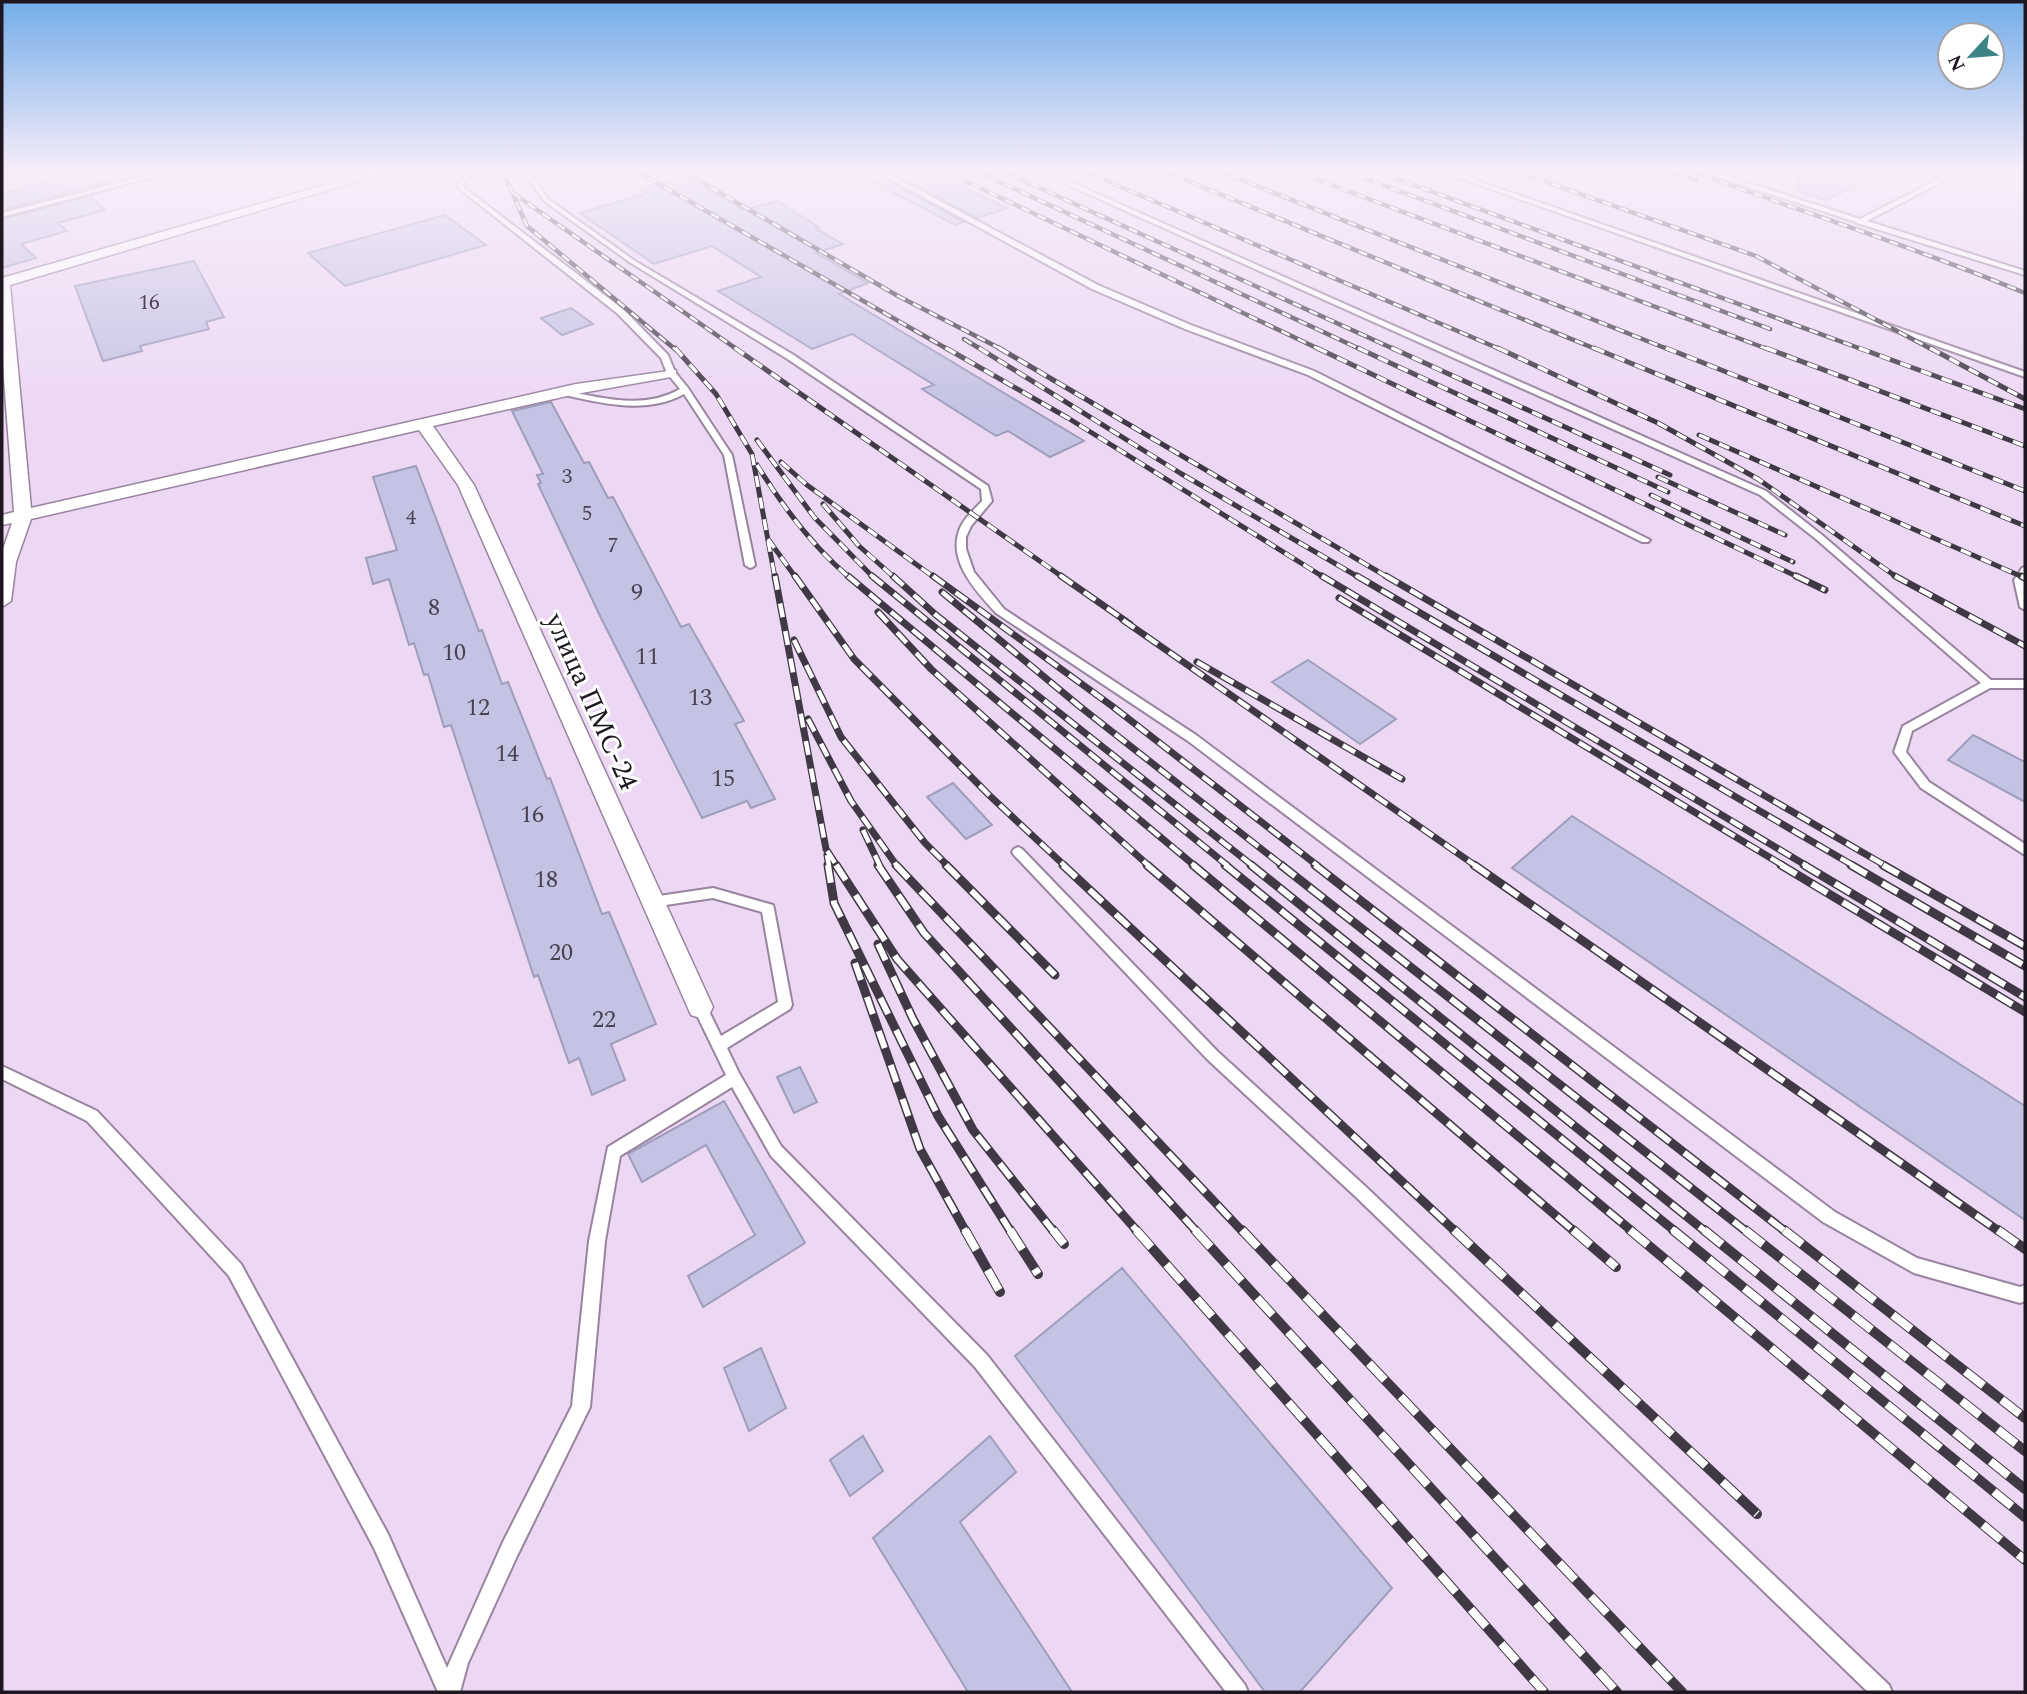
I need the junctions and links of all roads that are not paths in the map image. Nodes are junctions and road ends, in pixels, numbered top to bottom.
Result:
1 (122, 248) edge
2 (539, 248) edge
3 (613, 248) edge
4 (1022, 248) edge
5 (1213, 248) edge
6 (1663, 248) edge
7 (1944, 248) edge
8 (2025, 273) edge
9 (2, 283) edge
10 (671, 373) junction
11 (2025, 375) edge
12 (685, 390) junction
13 (563, 392) junction
14 (423, 424) junction
15 (23, 516) junction
16 (2, 520) edge
17 (1645, 540) dead end
18 (750, 565) dead end
19 (2025, 569) edge
20 (2, 601) edge
21 (2025, 607) edge
22 (1988, 684) junction
23 (2025, 684) edge
24 (2025, 850) edge
25 (1018, 852) dead end
26 (652, 902) junction
27 (700, 1007) joint
28 (719, 1045) junction
29 (2, 1072) edge
30 (734, 1079) junction
31 (2024, 1298) edge
32 (449, 1692) edge
33 (1238, 1692) edge
34 (1882, 1692) edge

1 - 9 street
2 - 10 lane
3 - 31 lane
4 - 17 lane
5 - 22 lane
6 - 11 lane
7 - 8 lane
9 - 15 street
10 - 12 lane
10 - 13 street
12 - 13 lane
12 - 18 lane
13 - 14 street
14 - 15 street
14 - 26 street, улица ПМС-24
15 - 16 street
15 - 20 street
19 - 21 lane
22 - 23 lane
22 - 24 lane
25 - 34 lane
26 - 27 street, улица ПМС-24
26 - 28 lane
27 - 28 lane
28 - 30 lane
29 - 32 lane
30 - 32 lane
30 - 33 lane

